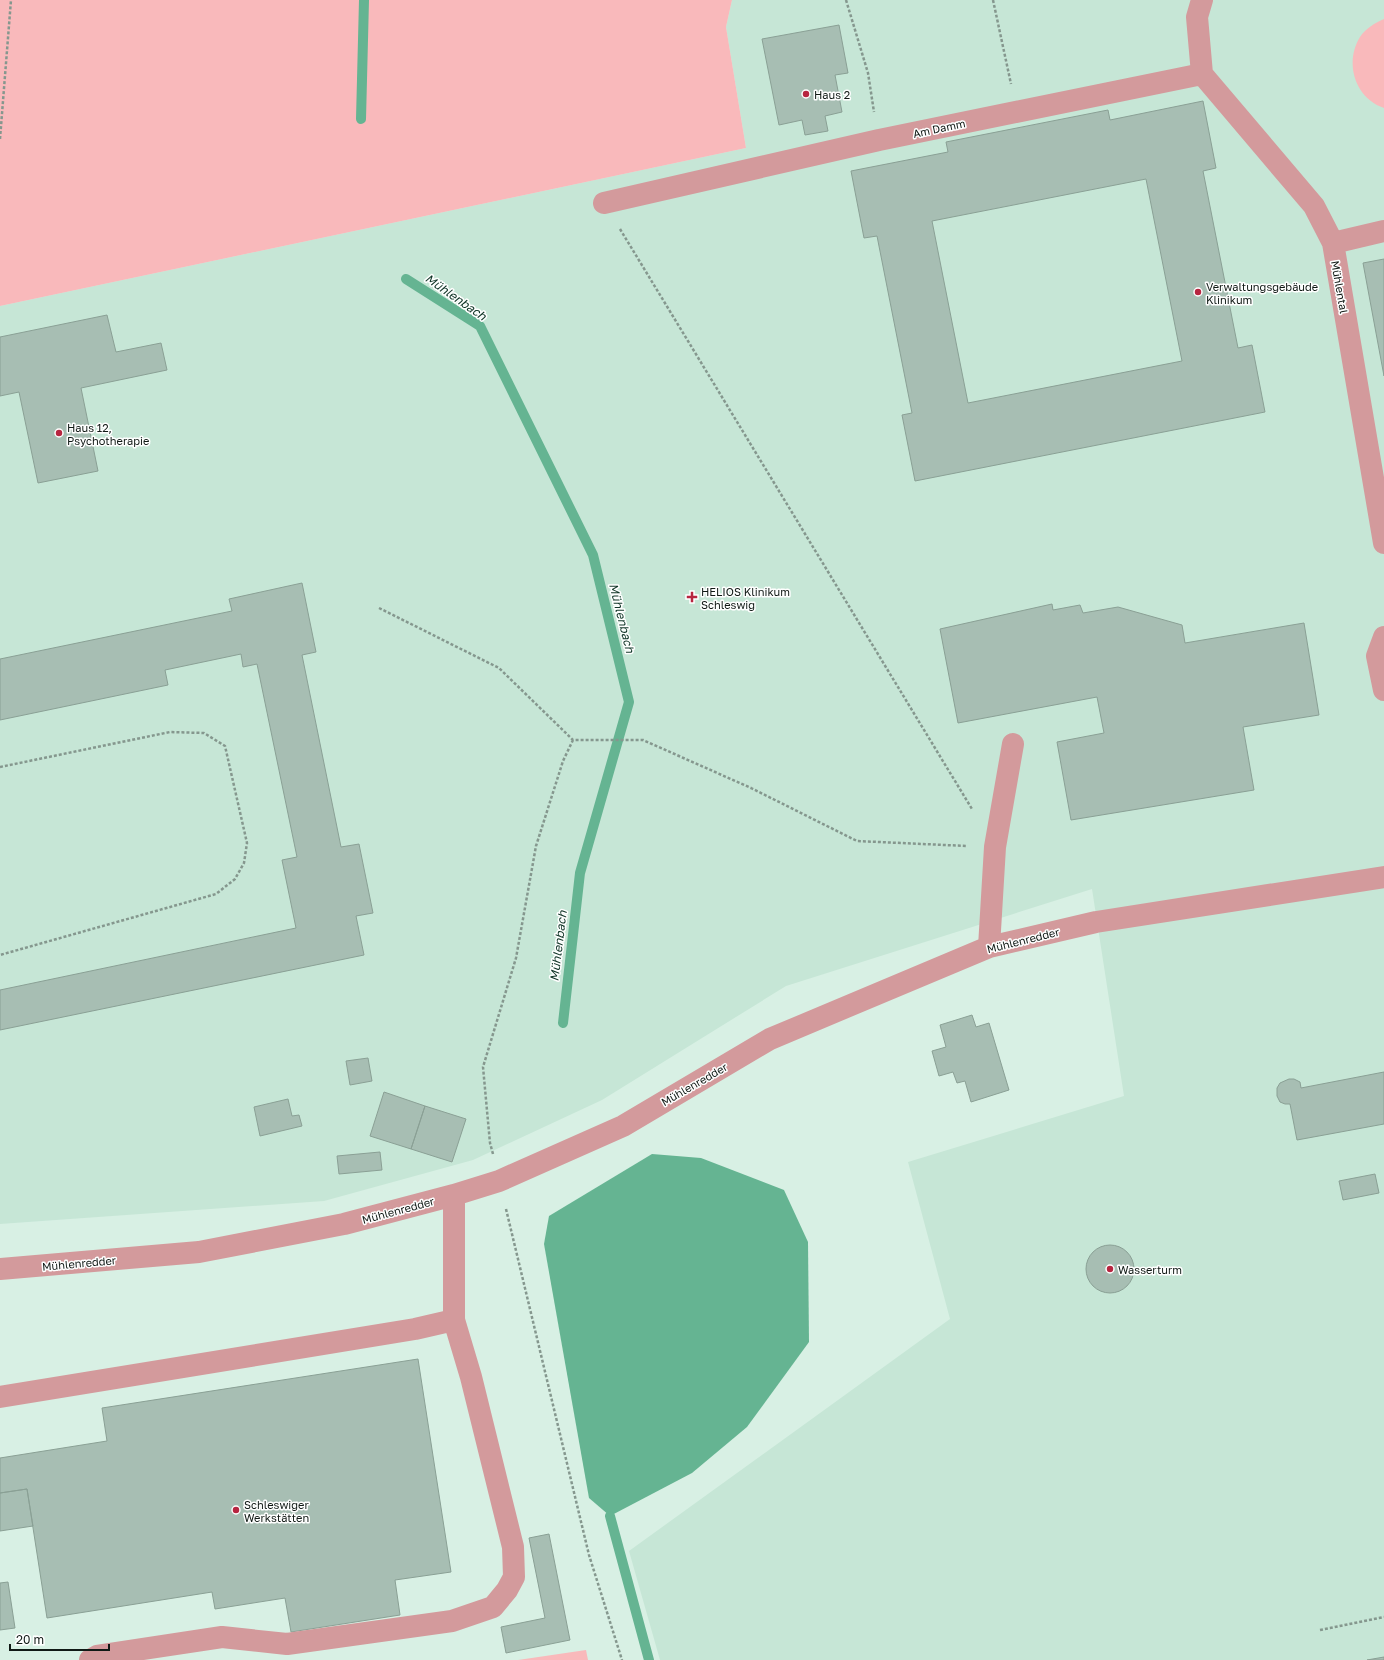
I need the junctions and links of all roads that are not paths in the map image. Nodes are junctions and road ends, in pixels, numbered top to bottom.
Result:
1 (1202, 0) edge
2 (1202, 74) junction
3 (604, 203) road end
4 (1384, 231) edge
5 (1333, 243) junction
6 (1380, 502) edge
7 (1384, 543) edge
8 (1384, 637) edge
9 (1384, 690) edge
10 (1013, 744) dead end
11 (1384, 877) edge
12 (989, 947) junction
13 (454, 1195) junction
14 (0, 1269) edge
15 (454, 1320) junction
16 (0, 1397) edge
17 (90, 1660) edge

1 - 2 street
2 - 3 street, Am Damm
2 - 5 street, Mühlental
4 - 5 street
5 - 6 street, Mühlental
6 - 7 street, Mühlental
8 - 9 street
10 - 12 street
11 - 12 street, Mühlenredder
12 - 13 street, Mühlenredder
13 - 14 street, Mühlenredder
13 - 15 street
15 - 16 street
15 - 17 street

